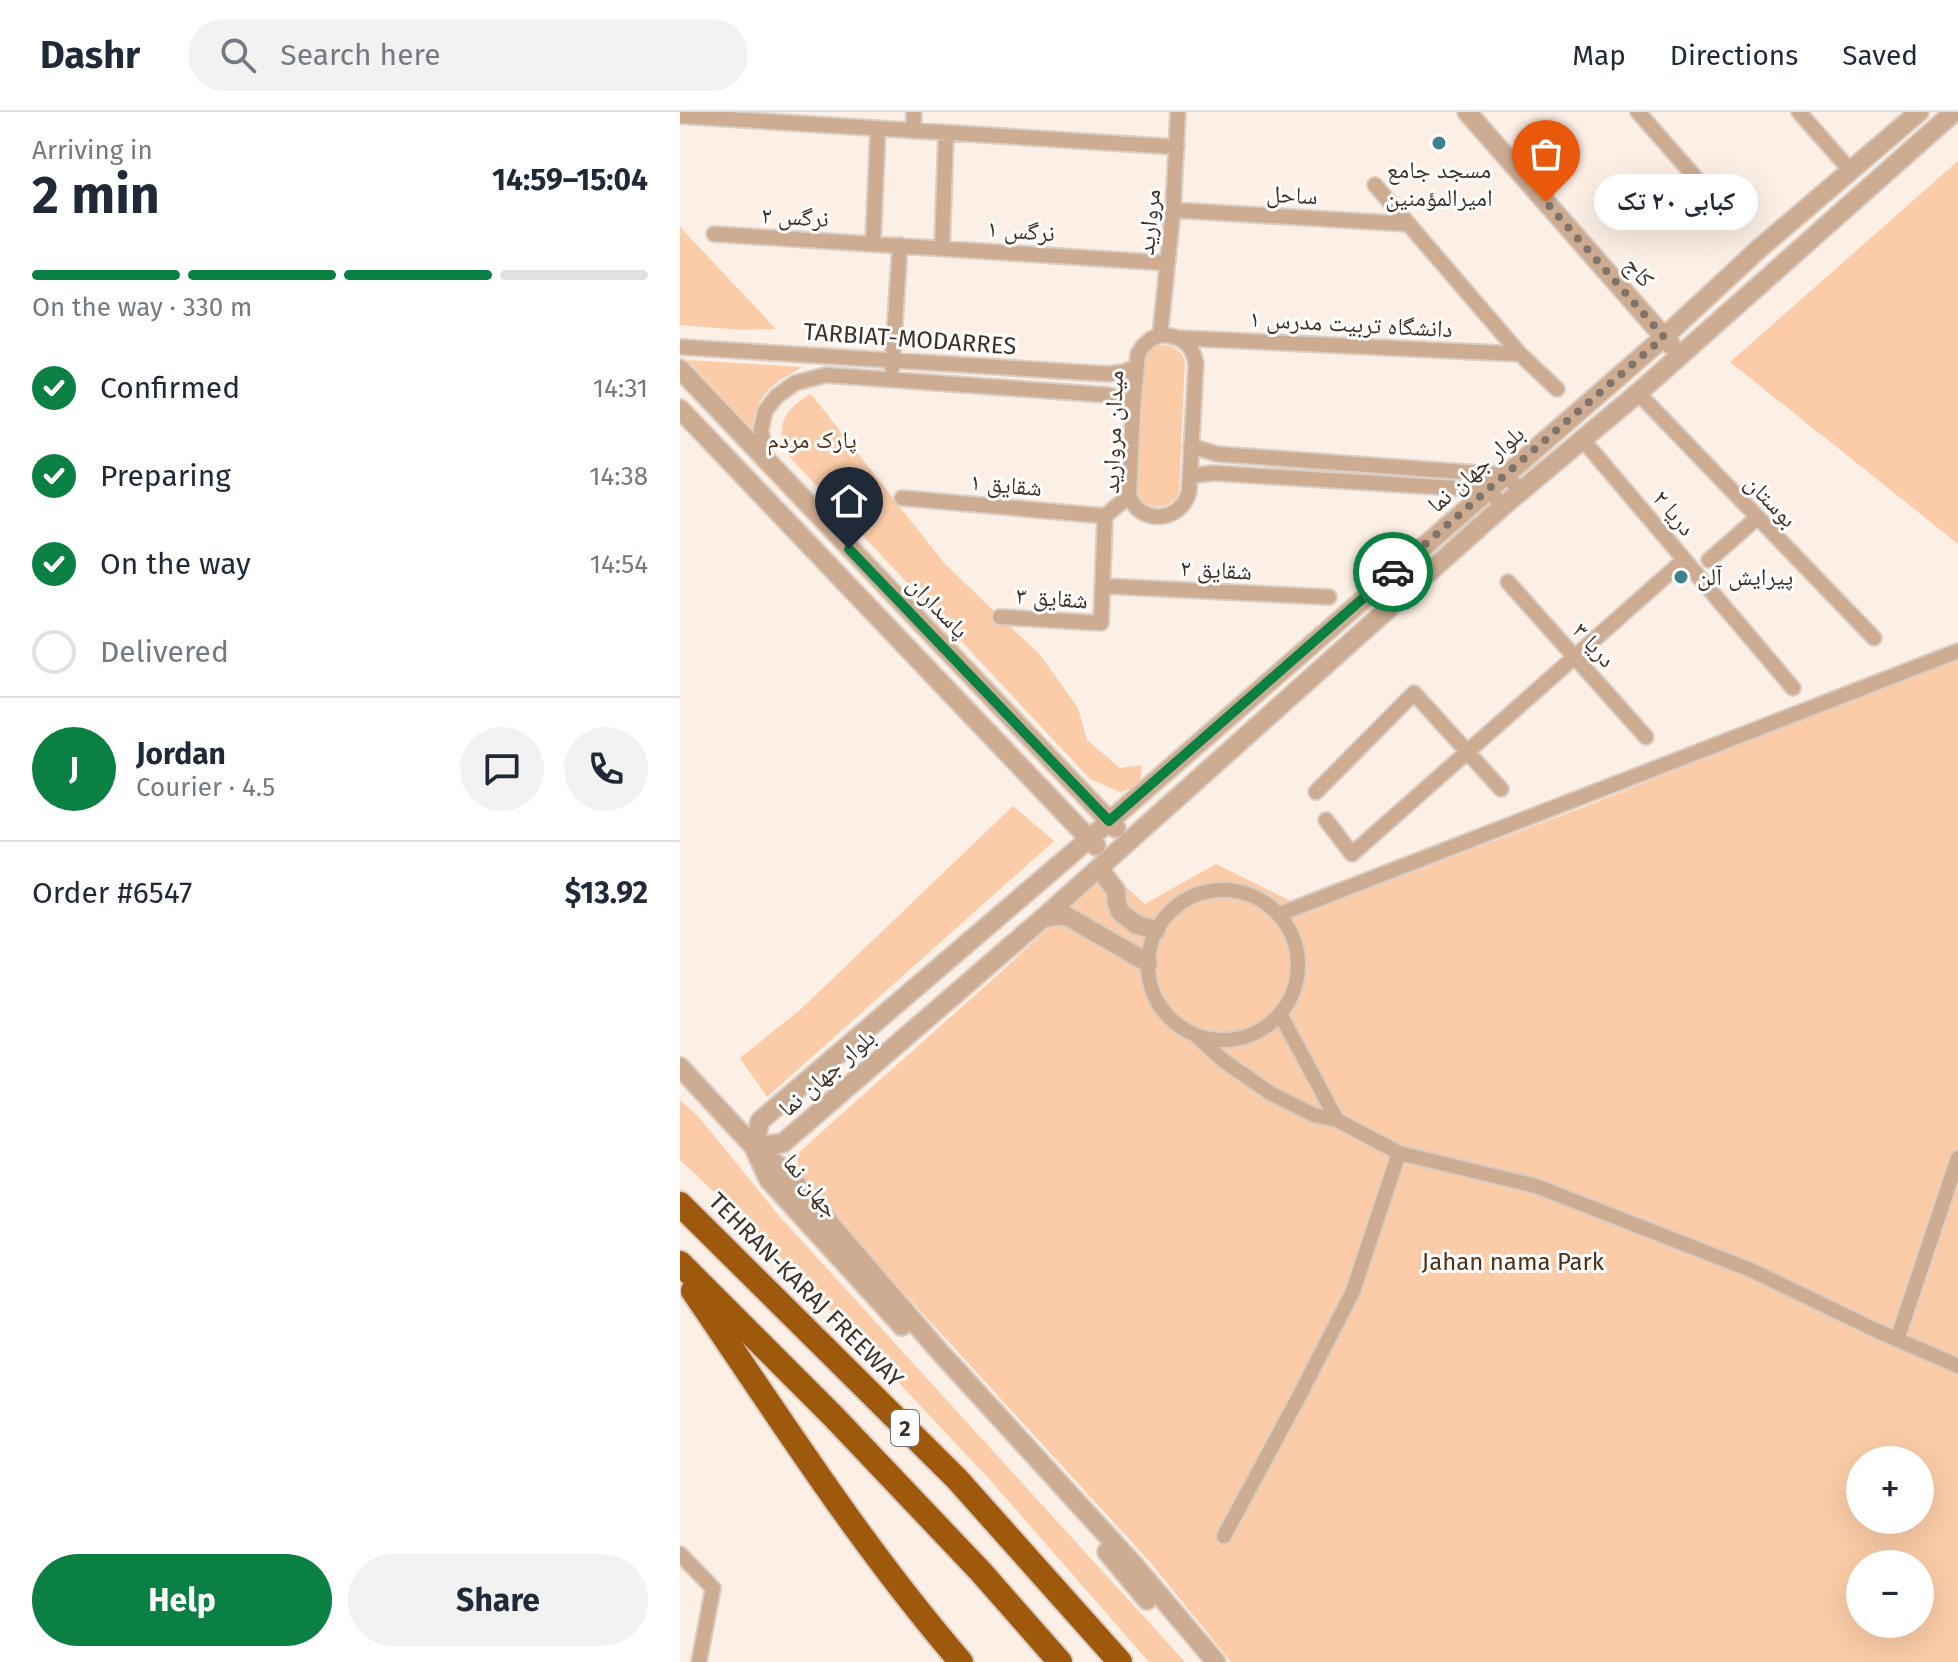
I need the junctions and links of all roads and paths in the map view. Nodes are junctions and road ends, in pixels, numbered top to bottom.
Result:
1 (914, 112) edge
2 (1178, 112) edge
3 (1467, 112) edge
4 (1638, 112) edge
5 (1799, 112) edge
6 (1919, 112) edge
7 (1954, 112) edge
8 (680, 116) edge
9 (878, 128) junction
10 (913, 131) junction
11 (946, 133) junction
12 (1177, 147) junction
13 (1850, 170) junction
14 (1375, 185) dead end
15 (1709, 193) dead end
16 (1173, 210) junction
17 (1409, 224) junction
18 (714, 234) dead end
19 (873, 243) junction
20 (900, 245) junction
21 (942, 248) junction
22 (1167, 263) junction
23 (1160, 335) junction
24 (1664, 337) junction
25 (1180, 338) junction
26 (680, 347) edge
27 (1520, 354) junction
28 (1680, 355) junction
29 (893, 359) junction
30 (1136, 367) junction
31 (680, 369) edge
32 (891, 379) junction
33 (1557, 389) dead end
34 (1638, 393) junction
35 (1133, 407) junction
36 (680, 409) edge
37 (1583, 440) junction
38 (1191, 446) junction
39 (766, 459) junction
40 (1505, 475) junction
41 (1190, 476) junction
42 (1488, 490) junction
43 (1521, 491) junction
44 (1129, 496) junction
45 (902, 498) dead end
46 (1503, 506) junction
47 (1105, 516) junction
48 (1757, 518) junction
49 (849, 549) junction
50 (1684, 560) junction
51 (1709, 560) dead end
52 (828, 565) junction
53 (1508, 582) dead end
54 (1102, 586) junction
55 (1329, 597) dead end
56 (1000, 617) dead end
57 (1874, 638) dead end
58 (1958, 651) edge
59 (1576, 656) junction
60 (1793, 688) dead end
61 (1646, 737) dead end
62 (1467, 752) junction
63 (1501, 789) dead end
64 (1316, 792) dead end
65 (1326, 820) dead end
66 (1109, 821) junction
67 (1089, 839) junction
68 (1129, 841) junction
69 (1104, 864) junction
70 (1280, 914) junction
71 (1043, 918) junction
72 (1156, 930) junction
73 (1148, 963) junction
74 (1280, 1014) junction
75 (1194, 1034) junction
76 (680, 1067) edge
77 (1337, 1120) junction
78 (754, 1147) junction
79 (1399, 1153) junction
80 (1958, 1158) edge
81 (680, 1204) edge
82 (680, 1263) edge
83 (680, 1273) edge
84 (1897, 1340) junction
85 (1958, 1366) edge
86 (1224, 1536) dead end
87 (680, 1554) edge
88 (699, 1662) edge
89 (961, 1662) edge
90 (1060, 1662) edge
91 (1120, 1662) edge
92 (1201, 1662) edge
93 (1216, 1662) edge

1 - 10 street
2 - 12 street, مروارید
3 - 24 street, کاج
4 - 15 street
5 - 13 street
6 - 13 street, بلوار جهان نما
7 - 28 street, بلوار جهان نما
8 - 9 street
9 - 10 street
9 - 19 street
10 - 11 street
11 - 12 street
11 - 21 street
12 - 16 street, مروارید
13 - 24 street, بلوار جهان نما
14 - 17 street
16 - 17 street, ساحل
16 - 22 street, مروارید
17 - 27 street
18 - 19 street, نرگس ۲
19 - 20 street, نرگس ۱
20 - 21 street, نرگس ۱
20 - 29 street
21 - 22 street, نرگس ۱
22 - 23 street, مروارید
23 - 25 street
23 - 30 street, میدان مروارید
24 - 28 street, کاج
24 - 40 street, بلوار جهان نما
25 - 27 street, ۱ دانشگاه تربیت مدرس
25 - 38 street, میدان مروارید
26 - 29 street, TARBIAT-MODARRES
27 - 33 street
28 - 34 street, بلوار جهان نما
29 - 30 street, TARBIAT-MODARRES
29 - 32 street
30 - 35 street, میدان مروارید
31 - 39 street, پاسداران
32 - 35 street, TARBIAT-MODARRES
32 - 39 street, TARBIAT-MODARRES
34 - 37 street, بلوار جهان نما
34 - 48 street, بوستان
35 - 44 street, میدان مروارید
36 - 52 street, پاسداران
37 - 43 street, بلوار جهان نما
37 - 50 street, دریا ۲
38 - 40 street
38 - 41 street, میدان مروارید
39 - 49 street, پاسداران
40 - 42 street, بلوار جهان نما
40 - 43 street
41 - 42 street
41 - 44 street, میدان مروارید
42 - 46 street
42 - 66 street, بلوار جهان نما
43 - 46 street, بلوار جهان نما
44 - 47 street
45 - 47 street, شقایق ۱
46 - 68 street, بلوار جهان نما
47 - 54 street
48 - 51 street
48 - 57 street, بوستان
49 - 52 street
49 - 66 street, پاسداران
50 - 59 street
50 - 60 street, دریا ۲
52 - 67 street, پاسداران
53 - 59 street, دریا ۳
54 - 55 street, شقایق ۲
54 - 56 street, شقایق ۳
58 - 70 street
59 - 61 street, دریا ۳
59 - 62 street
62 - 63 street
62 - 64 street
62 - 65 street
66 - 67 street, بلوار جهان نما
66 - 68 street, پاسداران
67 - 69 street, پاسداران
67 - 78 street, بلوار جهان نما
68 - 69 street, بلوار جهان نما
69 - 71 street, بلوار جهان نما
69 - 72 street, پاسداران
70 - 72 street
70 - 74 street
71 - 73 street
71 - 78 street, بلوار جهان نما
72 - 73 street
73 - 75 street
74 - 75 street
74 - 77 street
75 - 77 street
76 - 78 street
77 - 79 street
78 - 92 street, جهان نما
78 - 93 street, جهان نما
79 - 84 street
79 - 86 street
80 - 84 street
81 - 91 highway, TEHRAN-KARAJ FREEWAY / 2
82 - 90 highway, 2
83 - 89 highway
84 - 85 street
87 - 88 street

